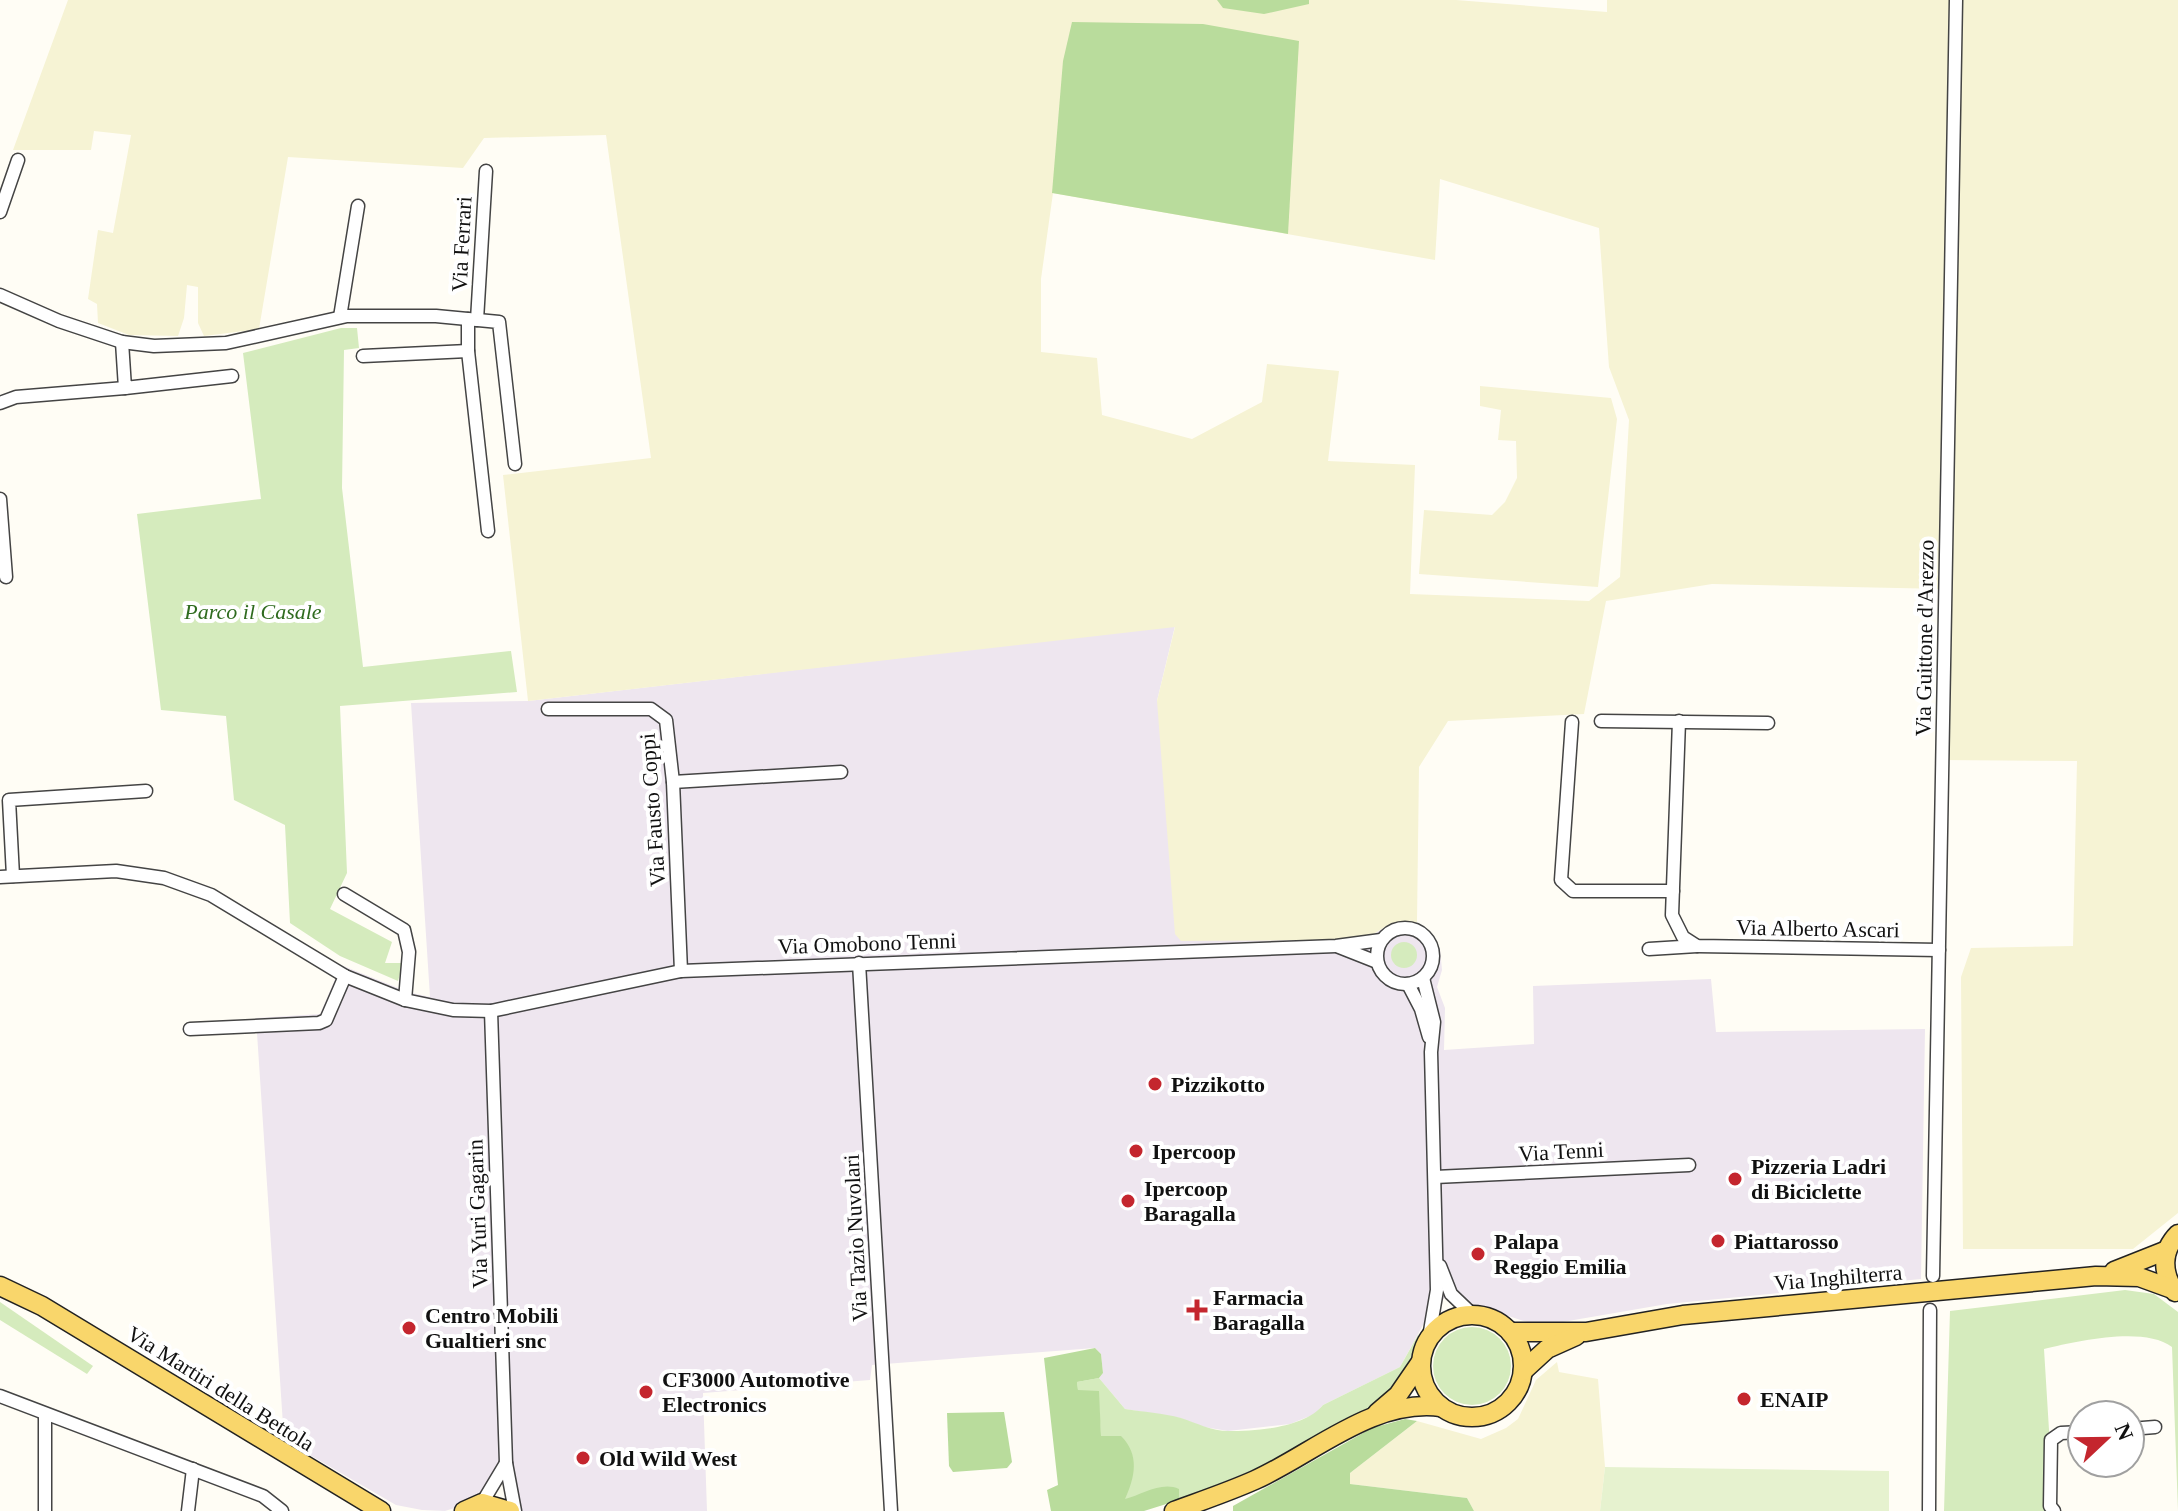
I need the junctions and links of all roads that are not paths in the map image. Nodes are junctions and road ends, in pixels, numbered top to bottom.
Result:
1 (1956, 0) edge
2 (18, 160) dead end
3 (486, 171) dead end
4 (358, 206) dead end
5 (0, 212) edge
6 (0, 295) edge
7 (340, 317) junction
8 (473, 320) junction
9 (122, 342) junction
10 (468, 351) junction
11 (363, 356) dead end
12 (232, 376) dead end
13 (125, 388) junction
14 (0, 403) edge
15 (515, 464) dead end
16 (0, 499) edge
17 (488, 531) dead end
18 (6, 577) dead end
19 (548, 709) dead end
20 (1601, 721) dead end
21 (1679, 721) junction
22 (1572, 722) dead end
23 (1768, 723) dead end
24 (841, 772) dead end
25 (673, 782) junction
26 (146, 791) dead end
27 (4, 800) edge
28 (6, 877) edge
29 (1673, 891) junction
30 (344, 894) dead end
31 (1381, 940) junction
32 (1336, 946) junction
33 (1697, 946) junction
34 (1649, 949) dead end
35 (1939, 950) junction
36 (1377, 962) junction
37 (859, 963) junction
38 (681, 971) junction
39 (345, 976) junction
40 (1423, 978) junction
41 (1408, 984) junction
42 (405, 1000) junction
43 (491, 1011) junction
44 (190, 1029) dead end
45 (1431, 1052) junction
46 (1689, 1165) dead end
47 (1435, 1177) junction
48 (2178, 1234) edge
49 (2167, 1250) junction
50 (1437, 1256) junction
51 (0, 1271) edge
52 (1933, 1276) dead end
53 (2096, 1276) junction
54 (0, 1286) edge
55 (2175, 1292) edge
56 (42, 1306) junction
57 (1930, 1310) dead end
58 (1472, 1314) junction
59 (1510, 1332) junction
60 (1586, 1332) junction
61 (1429, 1337) junction
62 (1420, 1363) junction
63 (1523, 1371) junction
64 (0, 1396) edge
65 (1441, 1407) junction
66 (45, 1415) junction
67 (1368, 1420) junction
68 (2155, 1427) dead end
69 (2146, 1428) edge
70 (2066, 1433) edge
71 (506, 1463) junction
72 (193, 1469) junction
73 (482, 1503) junction
74 (379, 1509) edge
75 (45, 1511) edge
76 (188, 1511) edge
77 (282, 1511) edge
78 (400, 1511) edge
79 (464, 1511) edge
80 (512, 1511) edge
81 (891, 1511) edge
82 (1174, 1511) edge
83 (1929, 1511) edge
84 (2054, 1511) edge

1 - 35 street, Via Guittone d'Arezzo
2 - 5 street
3 - 8 street, Via Ferrari
4 - 7 street
6 - 9 street
7 - 8 street
7 - 9 street
8 - 10 street, Via Ferrari
8 - 15 street
9 - 13 street
10 - 11 street
10 - 17 street, Via Ferrari
12 - 13 street
13 - 14 street
16 - 18 street
19 - 25 street, Via Fausto Coppi
20 - 21 street
21 - 23 street
21 - 29 street
22 - 29 street
24 - 25 street
25 - 38 street, Via Fausto Coppi
26 - 27 street, Via Omobono Tenni
27 - 28 street, Via Omobono Tenni
28 - 39 street, Via Omobono Tenni
29 - 33 street
30 - 42 street
31 - 32 street, Via Omobono Tenni
31 - 36 street
31 - 40 street, Via Omobono Tenni
32 - 36 street, Via Omobono Tenni
32 - 37 street, Via Omobono Tenni
33 - 34 street, Via Alberto Ascari
33 - 35 street, Via Alberto Ascari
35 - 52 street, Via Guittone d'Arezzo
36 - 41 street, Via Omobono Tenni
37 - 38 street, Via Omobono Tenni
37 - 81 street, Via Tazio Nuvolari
38 - 43 street, Via Omobono Tenni
39 - 42 street, Via Omobono Tenni
39 - 44 street
40 - 41 street
40 - 45 street, Via Omobono Tenni
41 - 45 street, Via Omobono Tenni
42 - 43 street, Via Omobono Tenni
43 - 71 street, Via Yuri Gagarin
45 - 47 street, Via Omobono Tenni
46 - 47 street, Via Tenni
47 - 50 street, Via Omobono Tenni
48 - 49 main road
49 - 53 main road, Via Inghilterra
49 - 55 main road, Via Inghilterra
50 - 58 street, Via Omobono Tenni
50 - 61 street, Via Omobono Tenni
51 - 56 main road, Via Martiri della Bettola
53 - 55 main road, Via Inghilterra
53 - 60 main road, Via Inghilterra
54 - 56 main road, Via Martiri della Bettola
56 - 74 main road, Via Martiri della Bettola
57 - 83 street
58 - 59 main road, Via Inghilterra
58 - 61 main road
59 - 60 main road, Via Inghilterra
59 - 63 main road
60 - 63 main road, Via Inghilterra
61 - 62 main road, Via Inghilterra
62 - 65 main road
62 - 67 main road, Via Inghilterra
63 - 65 main road, Via Inghilterra
64 - 66 street
65 - 67 main road, Via Inghilterra
66 - 72 street
66 - 75 street
67 - 82 main road, Via Inghilterra
68 - 69 street
70 - 84 street
71 - 73 street
71 - 80 street, Via Yuri Gagarin
72 - 76 street
72 - 77 street
73 - 79 main road
73 - 80 main road
74 - 78 main road, Via Martiri della Bettola

